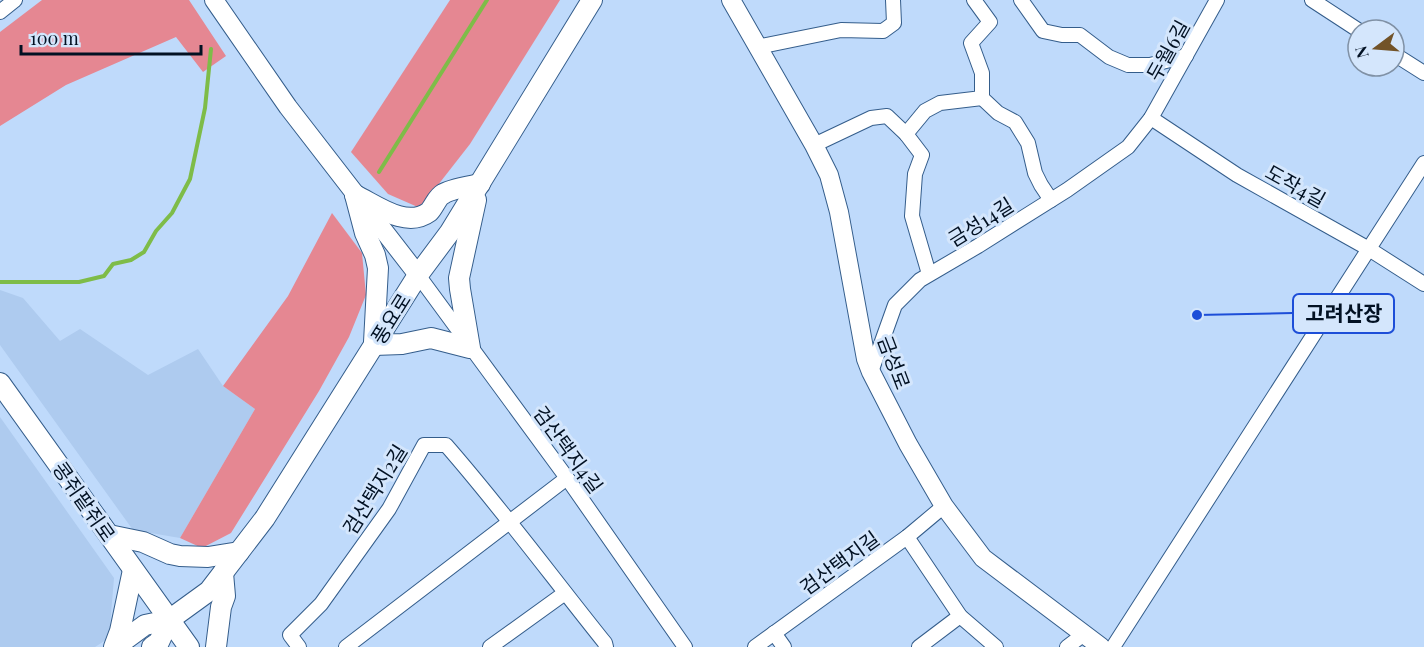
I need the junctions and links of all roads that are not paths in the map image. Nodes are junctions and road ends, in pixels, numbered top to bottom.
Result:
1 (15, 0) edge
2 (214, 0) edge
3 (592, 0) edge
4 (731, 0) edge
5 (893, 0) edge
6 (974, 0) edge
7 (1021, 0) edge
8 (1217, 0) edge
9 (1312, 0) edge
10 (0, 12) edge
11 (1346, 22) edge
12 (757, 47) junction
13 (1186, 56) junction
14 (1406, 62) edge
15 (1424, 74) edge
16 (982, 98) junction
17 (1151, 118) junction
18 (906, 134) junction
19 (814, 145) junction
20 (1424, 163) edge
21 (480, 184) junction
22 (355, 195) junction
23 (1051, 200) junction
24 (1369, 249) junction
25 (929, 274) junction
26 (418, 275) junction
27 (1424, 284) edge
28 (374, 345) junction
29 (471, 348) junction
30 (871, 372) junction
31 (0, 383) edge
32 (567, 478) junction
33 (944, 506) junction
34 (508, 521) junction
35 (109, 535) junction
36 (907, 537) junction
37 (239, 552) junction
38 (134, 570) junction
39 (223, 573) junction
40 (565, 592) junction
41 (960, 616) junction
42 (169, 620) junction
43 (774, 633) junction
44 (1084, 634) junction
45 (114, 647) edge
46 (152, 647) edge
47 (189, 647) edge
48 (216, 647) edge
49 (299, 647) edge
50 (346, 647) edge
51 (490, 647) edge
52 (606, 647) edge
53 (685, 647) edge
54 (755, 647) edge
55 (784, 647) edge
56 (920, 647) edge
57 (996, 647) edge
58 (1067, 647) edge
59 (1101, 647) edge
60 (1113, 647) edge

1 - 10 street
2 - 22 street
3 - 21 main road, 풍요로
4 - 12 street, 금성로
5 - 12 street
6 - 16 street
7 - 13 street
8 - 13 street, 두월6길
9 - 11 street
12 - 19 street, 금성로
13 - 17 street, 두월6길
14 - 15 street
16 - 18 street
16 - 23 street
17 - 23 street, 금성14길
17 - 24 street, 도작4길
18 - 19 street
18 - 25 street, 금성14길
19 - 30 street, 금성로
20 - 24 street
21 - 22 main road
21 - 26 main road, 풍요로
21 - 29 main road
22 - 26 street
22 - 28 main road
23 - 25 street, 금성14길
24 - 27 street, 도작4길
24 - 60 street
25 - 30 street, 금성14길
26 - 28 main road, 풍요로
26 - 29 street, 검산택지4길
28 - 29 main road
28 - 37 main road, 풍요로
29 - 32 street, 검산택지4길
30 - 33 street, 금성로
31 - 35 main road, 콩쥐팥쥐로
32 - 34 street
32 - 53 street, 검산택지4길
33 - 36 street, 검산택지길
33 - 44 street, 금성로
34 - 40 street, 검산택지2길
34 - 49 street, 검산택지2길
34 - 50 street
35 - 37 main road
35 - 38 main road, 콩쥐팥쥐로
36 - 41 street
36 - 43 street, 검산택지길
37 - 39 main road, 풍요로
38 - 42 main road, 콩쥐팥쥐로
38 - 45 main road
39 - 42 main road, 풍요로
39 - 48 main road
40 - 51 street
40 - 52 street, 검산택지2길
41 - 56 street
41 - 57 street
42 - 45 main road
42 - 46 main road
42 - 47 main road, 콩쥐팥쥐로
43 - 54 street, 검산택지길
43 - 55 street
44 - 58 street
44 - 59 street, 금성로

